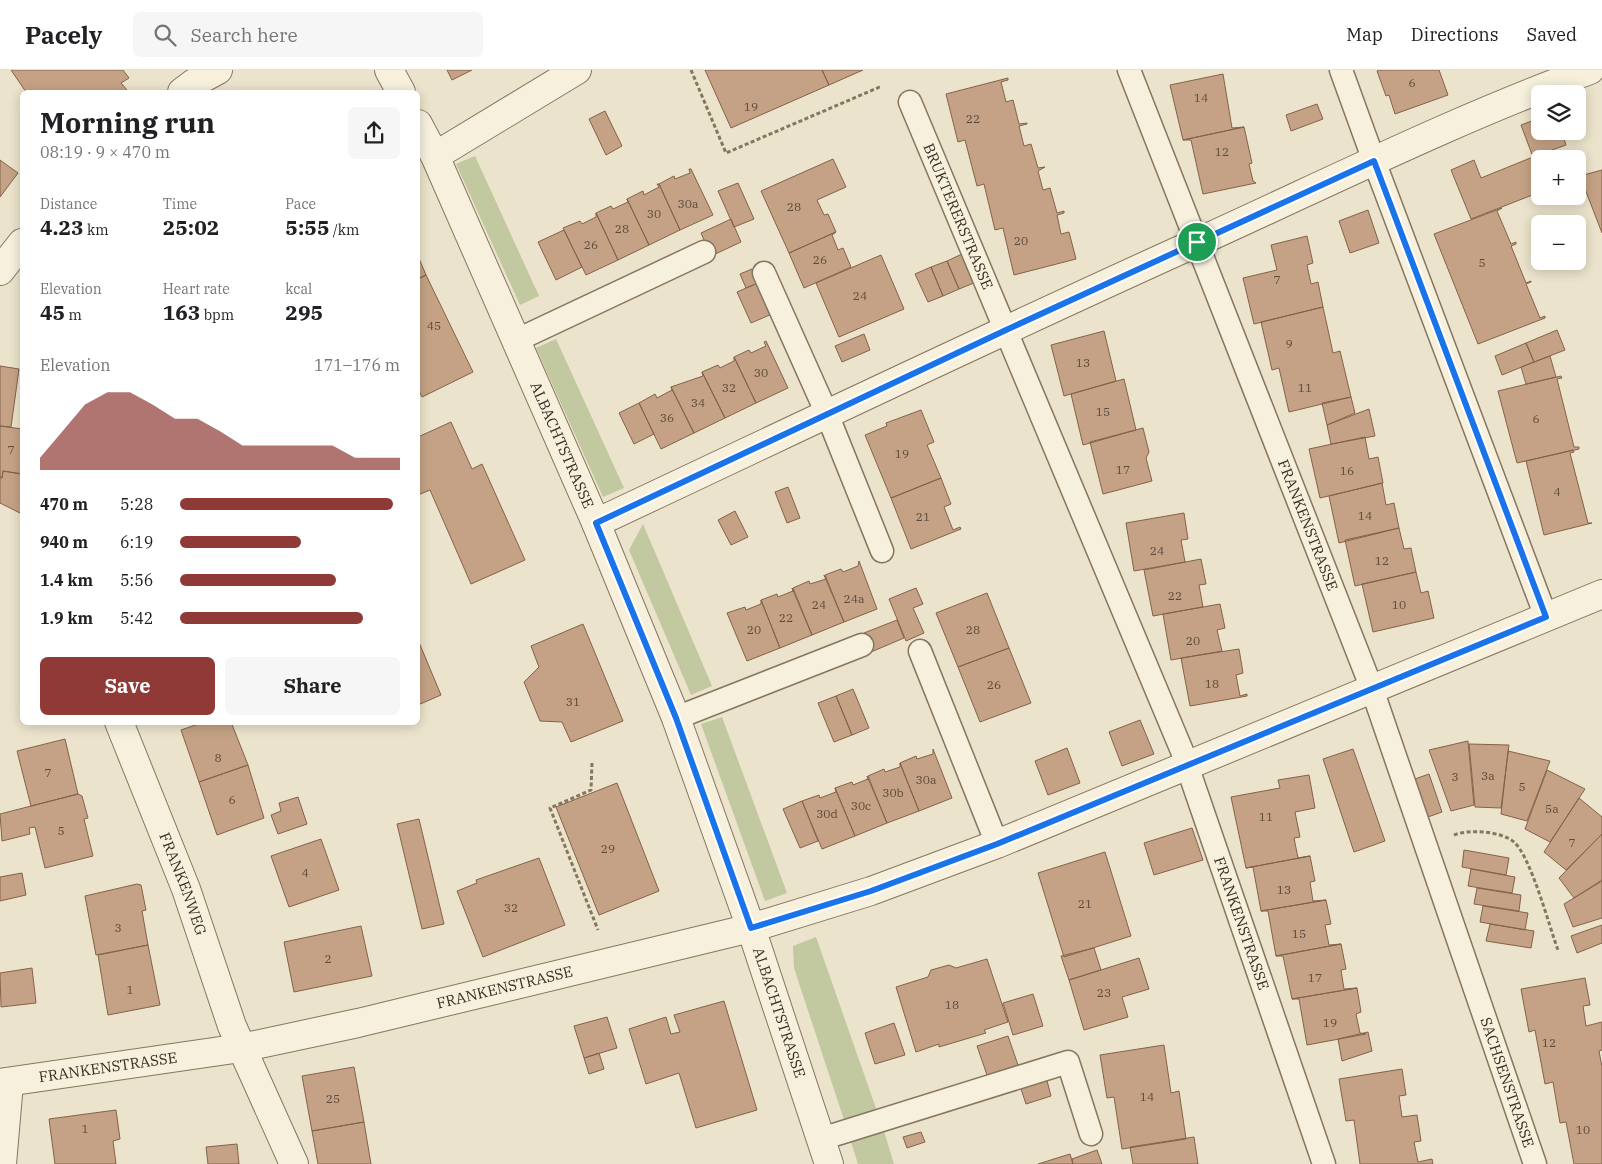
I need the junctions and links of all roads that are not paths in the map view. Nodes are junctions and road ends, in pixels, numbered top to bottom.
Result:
1 (218, 70) edge
2 (389, 70) edge
3 (577, 70) edge
4 (1129, 70) edge
5 (1341, 70) edge
6 (1590, 70) edge
7 (185, 90) edge
8 (400, 90) edge
9 (910, 102) dead end
10 (420, 128) edge
11 (435, 156) junction
12 (1374, 161) junction
13 (1197, 242) junction
14 (20, 246) edge
15 (704, 252) dead end
16 (0, 271) edge
17 (764, 274) dead end
18 (1006, 330) junction
19 (515, 341) junction
20 (827, 414) junction
21 (1085, 519) joint
22 (596, 523) junction
23 (882, 551) dead end
24 (1602, 594) edge
25 (1546, 617) junction
26 (862, 645) dead end
27 (920, 651) dead end
28 (1372, 689) junction
29 (676, 718) junction
30 (120, 725) edge
31 (1188, 767) junction
32 (997, 844) junction
33 (751, 928) junction
34 (1478, 1001) joint
35 (241, 1048) junction
36 (4, 1083) edge
37 (1091, 1134) dead end
38 (825, 1152) edge
39 (2, 1164) edge
40 (294, 1164) edge
41 (1324, 1164) edge
42 (1535, 1164) edge

1 - 7 street
2 - 8 street
3 - 11 street
4 - 13 lane
5 - 12 lane
6 - 12 street
9 - 18 lane, BRUKTERERSTRASSE
10 - 11 street, ALBACHTSTRASSE
11 - 19 street, ALBACHTSTRASSE
12 - 13 street
12 - 25 lane
13 - 18 street
13 - 28 lane, FRANKENSTRASSE
14 - 16 street
15 - 19 lane
17 - 20 lane
18 - 20 street
18 - 21 lane, BRUKTERERSTRASSE
19 - 22 street, ALBACHTSTRASSE
20 - 22 street
20 - 23 lane
21 - 31 lane, FRANKENSTRASSE
22 - 29 street, ALBACHTSTRASSE
24 - 25 street, FRANKENSTRASSE
25 - 28 street, FRANKENSTRASSE
26 - 29 lane
27 - 32 lane
28 - 31 street, FRANKENSTRASSE
28 - 34 lane, FRANKENSTRASSE
29 - 33 street, ALBACHTSTRASSE
30 - 35 street, FRANKENWEG
31 - 32 street, FRANKENSTRASSE
31 - 41 lane, FRANKENSTRASSE
32 - 33 street, FRANKENSTRASSE
33 - 35 street, FRANKENSTRASSE
33 - 38 street, ALBACHTSTRASSE
34 - 42 lane, SACHSENSTRASSE
35 - 36 street, FRANKENSTRASSE
35 - 40 street, FRANKENWEG
36 - 39 street
37 - 38 lane, ALBACHTSTRASSE

